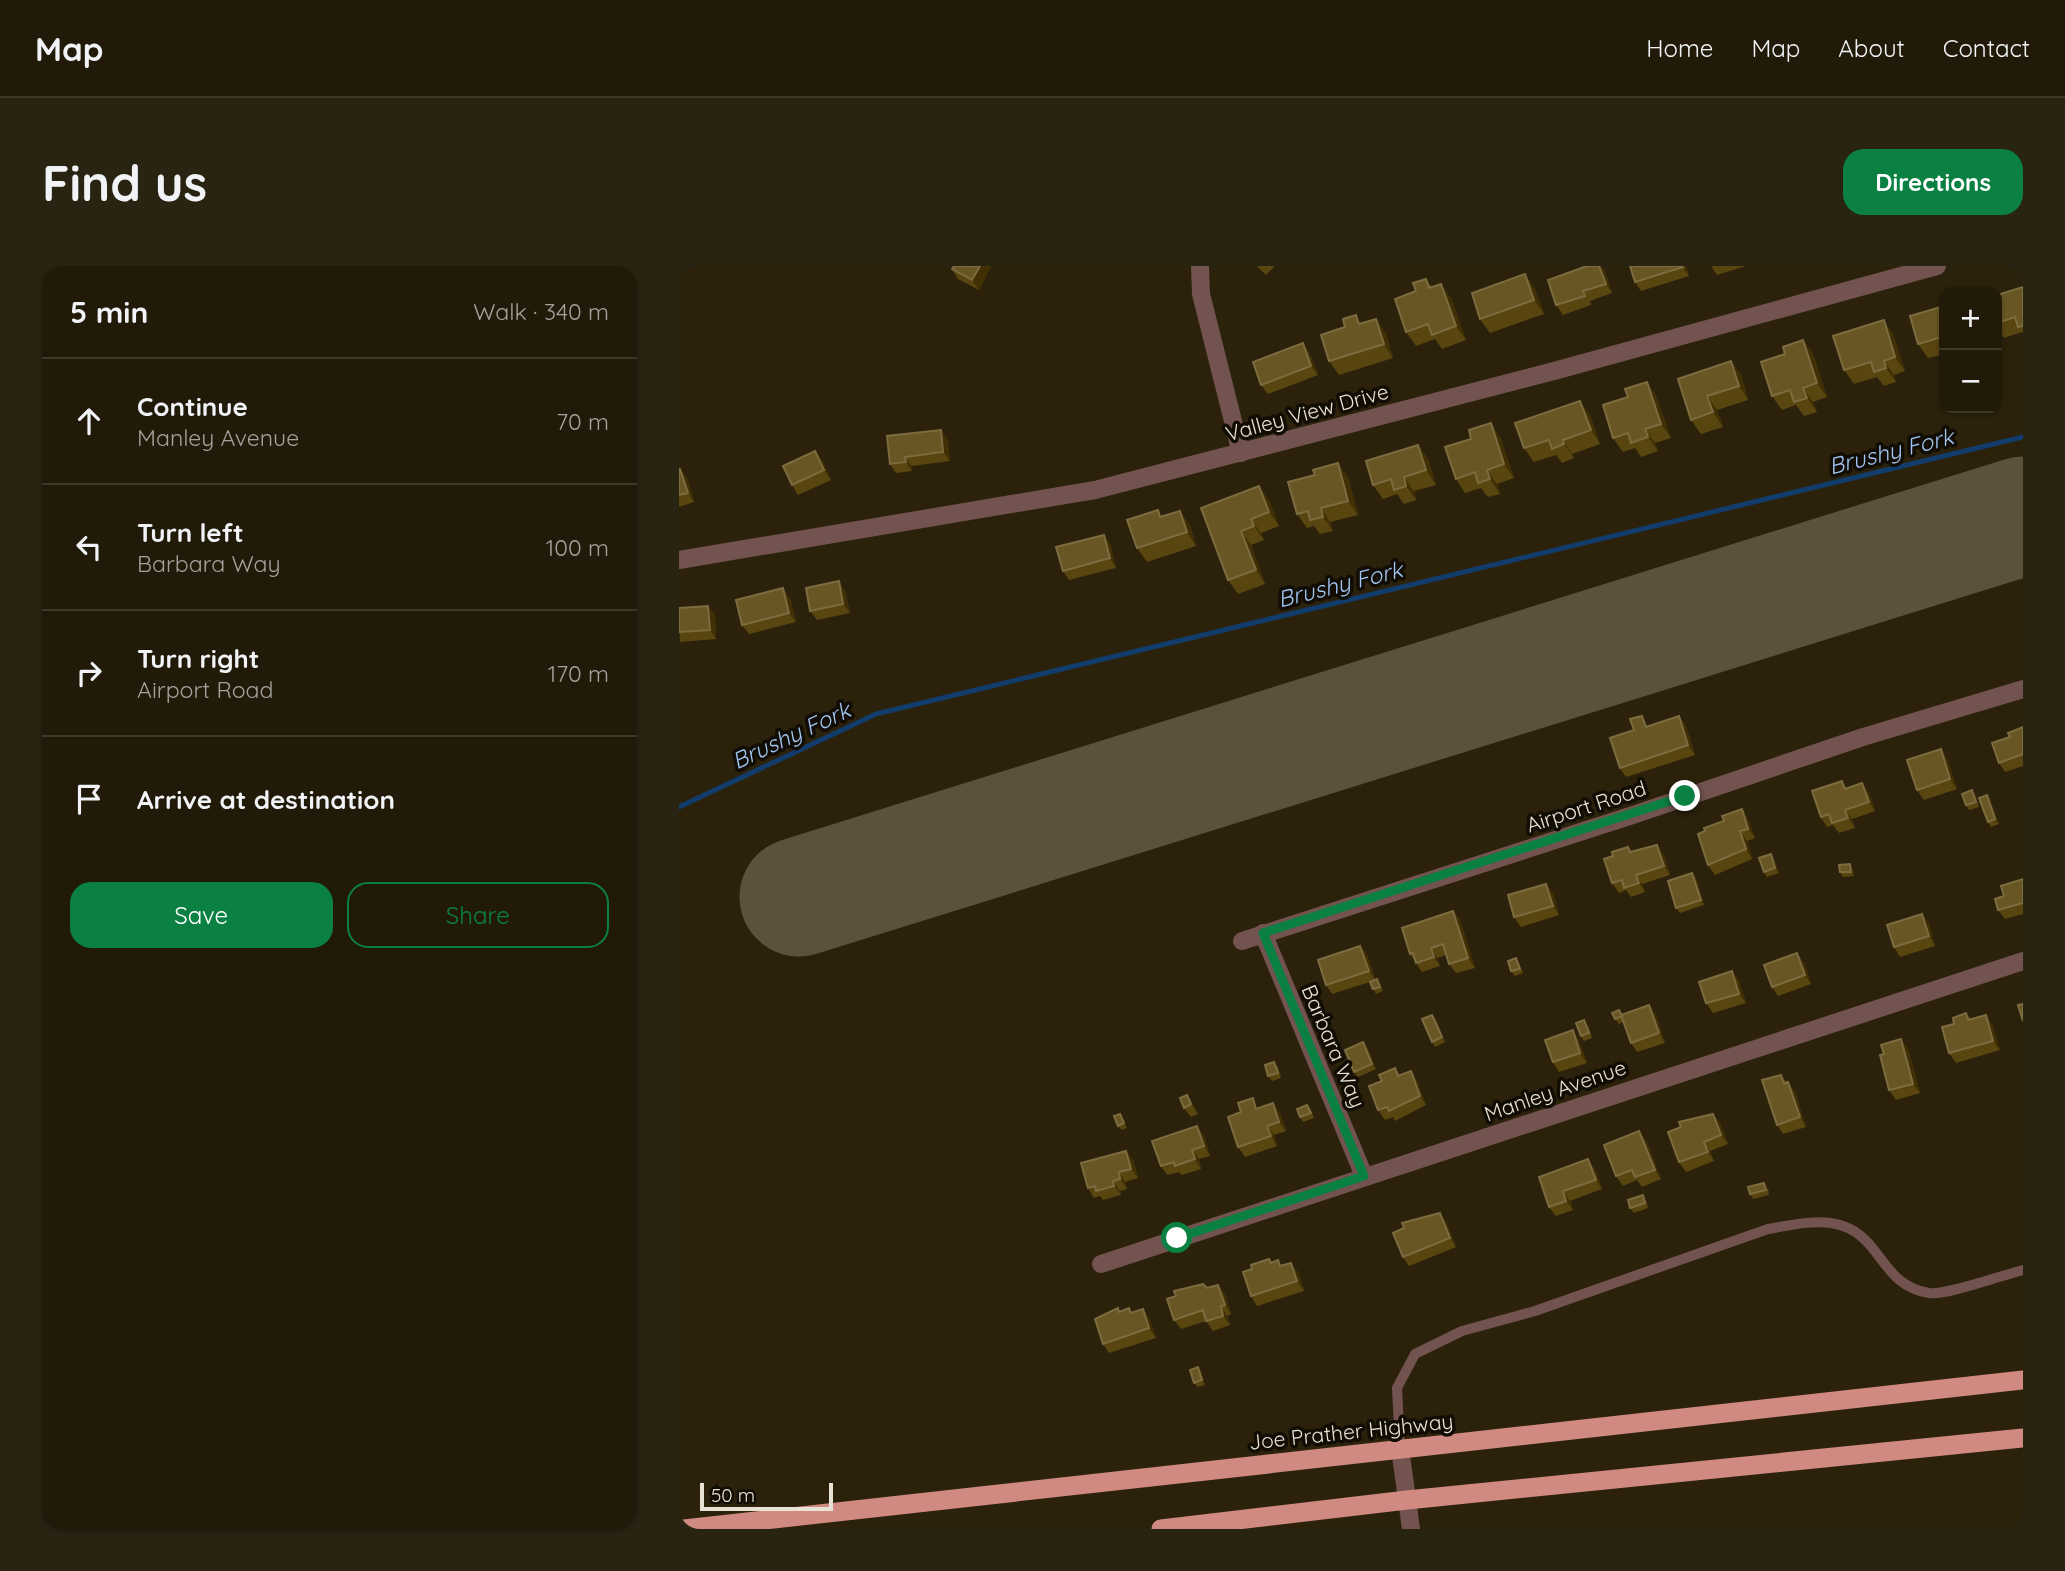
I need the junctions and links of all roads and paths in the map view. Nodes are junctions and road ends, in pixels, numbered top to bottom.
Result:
1 (1200, 266) edge
2 (1937, 266) edge
3 (1241, 453) junction
4 (679, 559) edge
5 (2023, 689) edge
6 (1263, 933) junction
7 (1243, 941) dead end
8 (2023, 961) edge
9 (1364, 1176) junction
10 (1101, 1265) dead end
11 (2023, 1270) edge
12 (2023, 1380) edge
13 (2023, 1438) edge
14 (1400, 1448) junction
15 (1407, 1500) junction
16 (684, 1529) edge
17 (1161, 1529) edge
18 (1411, 1529) edge

1 - 3 street
2 - 3 street, Valley View Drive
3 - 4 street, Valley View Drive
5 - 6 street, Airport Road
6 - 7 street, Airport Road
6 - 9 street, Barbara Way
8 - 9 street, Manley Avenue
9 - 10 street, Manley Avenue
11 - 14 lane
12 - 14 highway, Joe Prather Highway
13 - 15 highway
14 - 15 street
14 - 16 highway, Joe Prather Highway
15 - 17 highway
15 - 18 street

